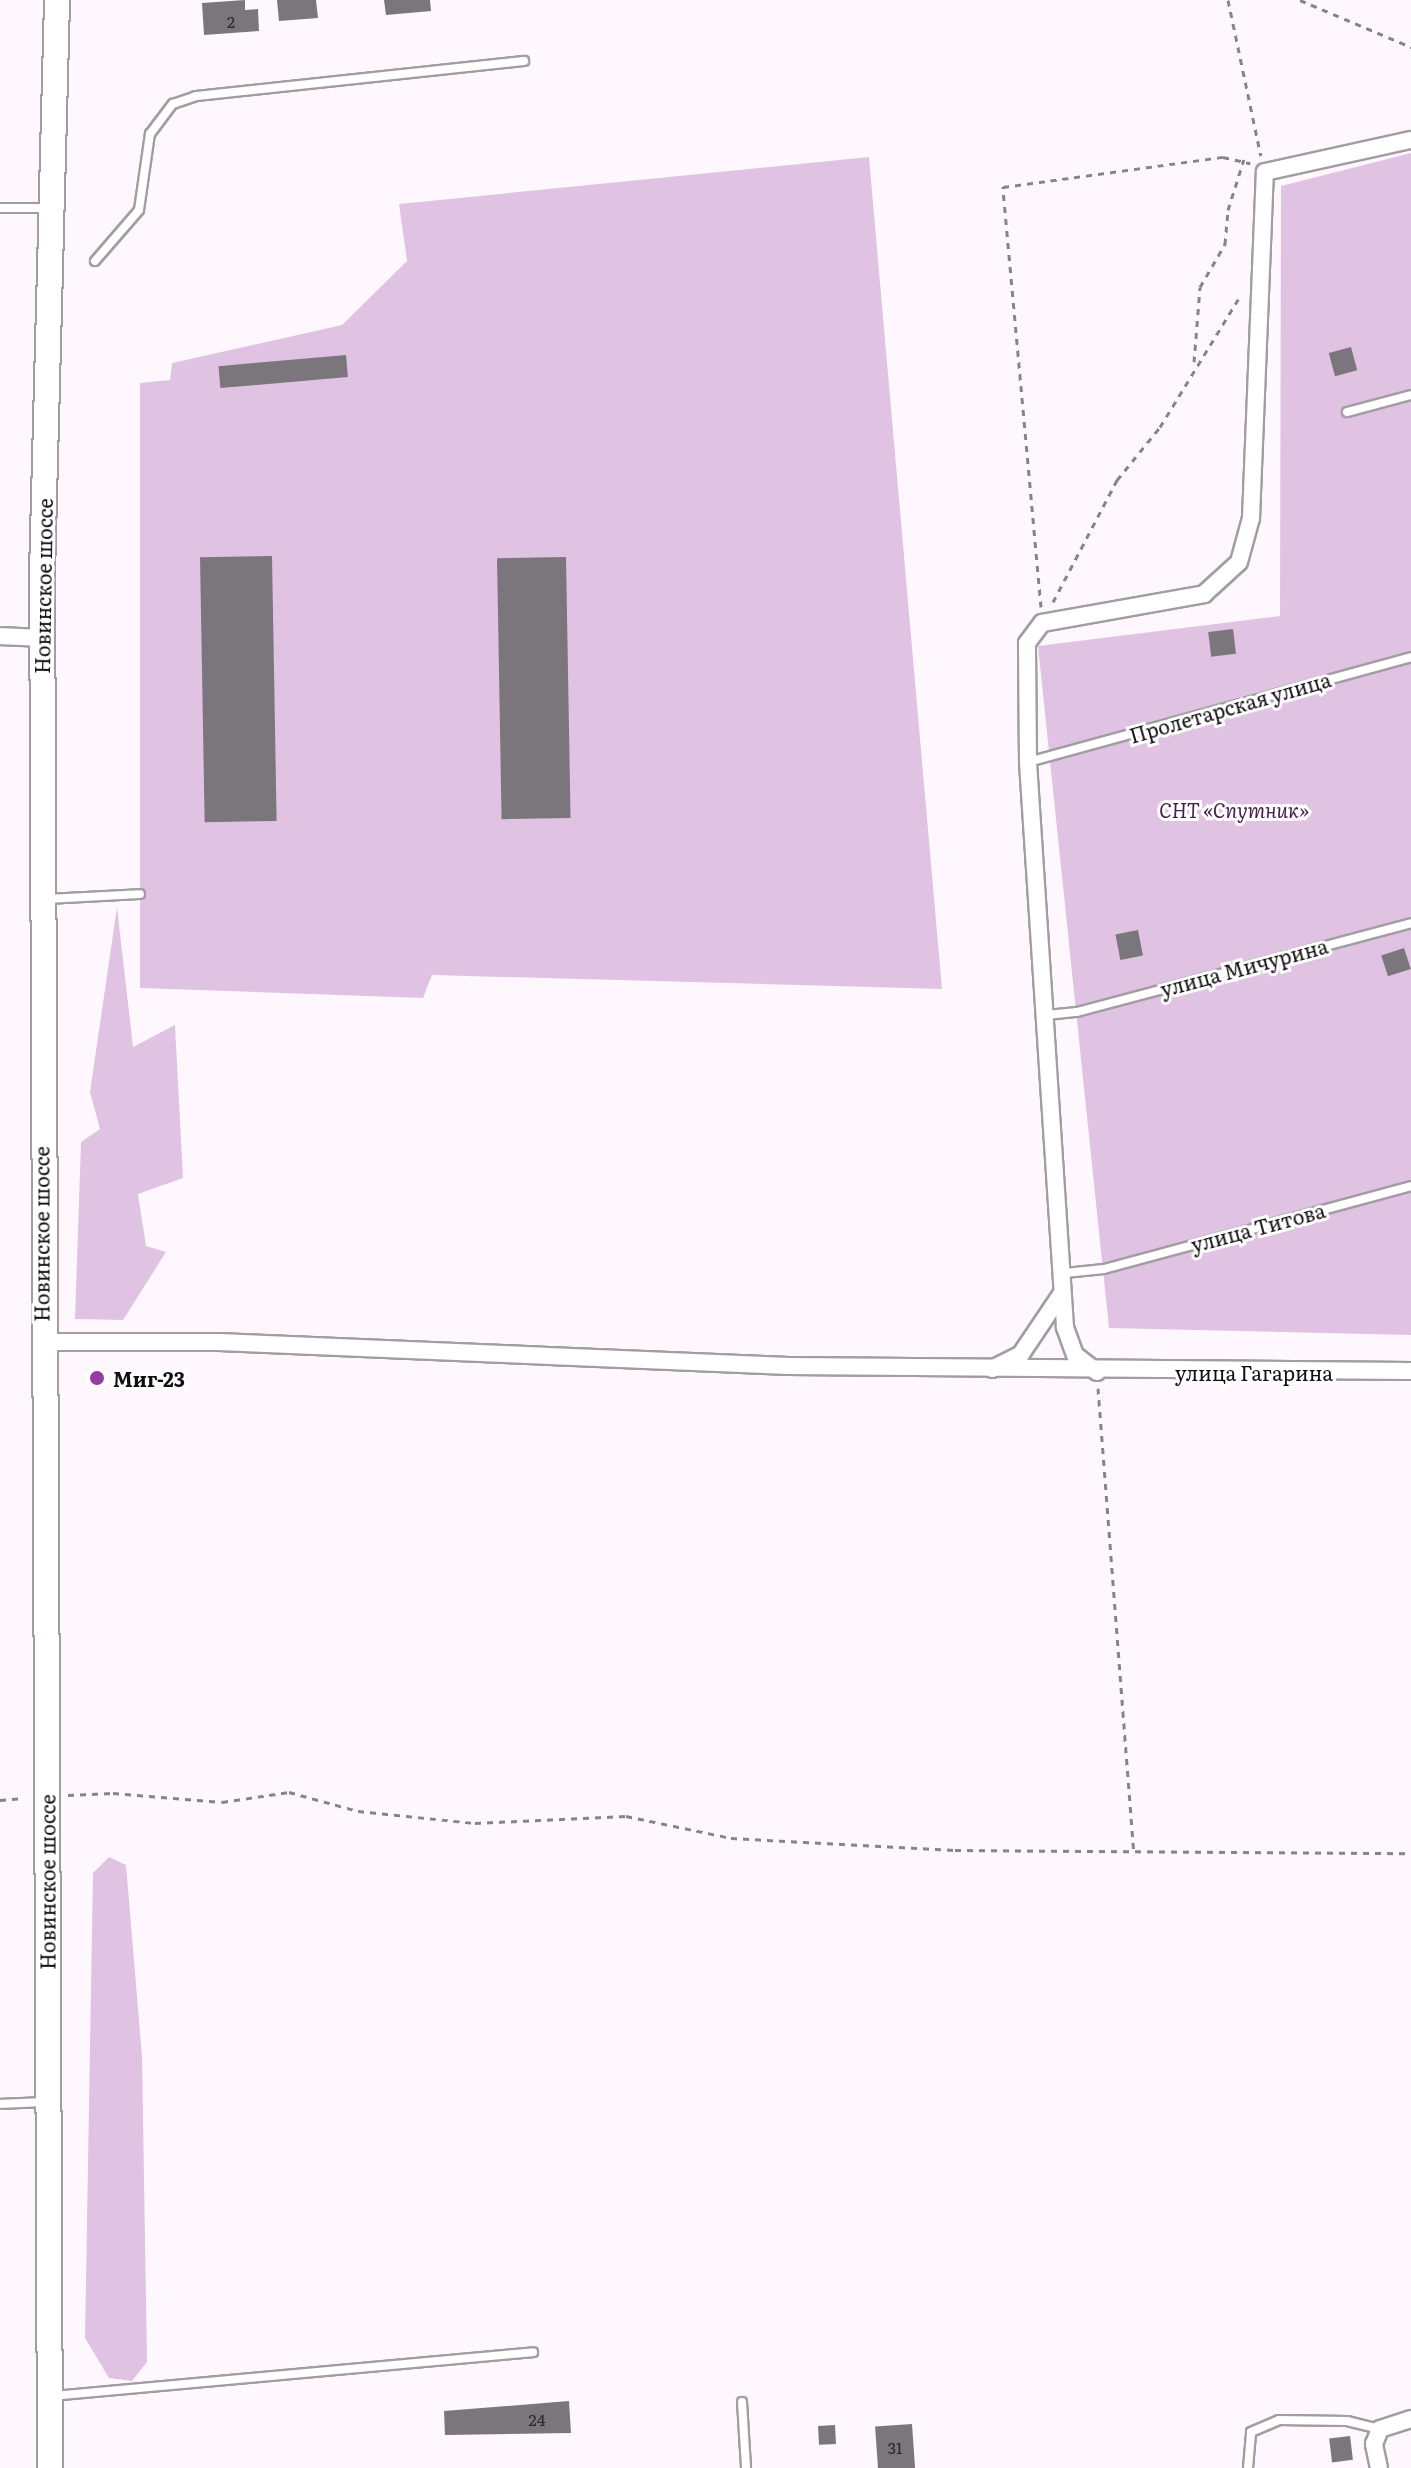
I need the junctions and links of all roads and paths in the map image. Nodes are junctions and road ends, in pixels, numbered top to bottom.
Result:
1 (57, 0) edge
2 (1228, 0) edge
3 (1300, 0) edge
4 (1411, 47) edge
5 (524, 61) dead end
6 (1411, 140) edge
7 (1244, 159) junction
8 (1265, 172) junction
9 (0, 208) edge
10 (53, 208) junction
11 (95, 261) dead end
12 (1265, 261) junction
13 (1194, 365) junction
14 (1411, 395) edge
15 (1347, 412) dead end
16 (1042, 623) junction
17 (0, 636) edge
18 (42, 638) junction
19 (1411, 657) edge
20 (1028, 762) junction
21 (140, 894) dead end
22 (41, 899) junction
23 (1411, 923) edge
24 (1047, 1015) junction
25 (1411, 1186) edge
26 (1065, 1273) junction
27 (1062, 1293) junction
28 (41, 1342) junction
29 (991, 1370) junction
30 (1411, 1371) edge
31 (1097, 1372) junction
32 (47, 1796) junction
33 (0, 1800) edge
34 (1411, 1853) edge
35 (1134, 1855) junction
36 (48, 2102) junction
37 (0, 2104) edge
38 (533, 2352) dead end
39 (51, 2396) junction
40 (742, 2402) dead end
41 (1411, 2419) edge
42 (1380, 2429) junction
43 (50, 2468) edge
44 (746, 2468) edge
45 (1248, 2468) edge
46 (1379, 2468) edge

1 - 10 main road, Новинское шоссе
2 - 8 path
3 - 4 path
5 - 11 lane
6 - 8 street
7 - 8 path
7 - 13 path
7 - 16 path
8 - 12 street
9 - 10 lane
10 - 18 main road, Новинское шоссе
12 - 13 path
12 - 16 street
13 - 16 path
14 - 15 lane
16 - 20 street
17 - 18 street
18 - 22 main road, Новинское шоссе
19 - 20 lane, Пролетарская улица
20 - 24 street
21 - 22 lane
22 - 28 main road, Новинское шоссе
23 - 24 lane, улица Мичурина
24 - 26 street
25 - 26 lane, улица Титова
26 - 27 street
27 - 29 street
27 - 31 street
28 - 29 street, улица Гагарина
28 - 32 main road, Новинское шоссе
29 - 31 street, улица Гагарина
30 - 31 street, улица Гагарина
31 - 35 path
32 - 33 path
32 - 35 path
32 - 36 main road, Новинское шоссе
34 - 35 path
36 - 37 lane
36 - 39 main road, Новинское шоссе
38 - 39 lane
39 - 43 main road, Новинское шоссе
40 - 44 lane
41 - 42 street
42 - 45 lane
42 - 46 street

